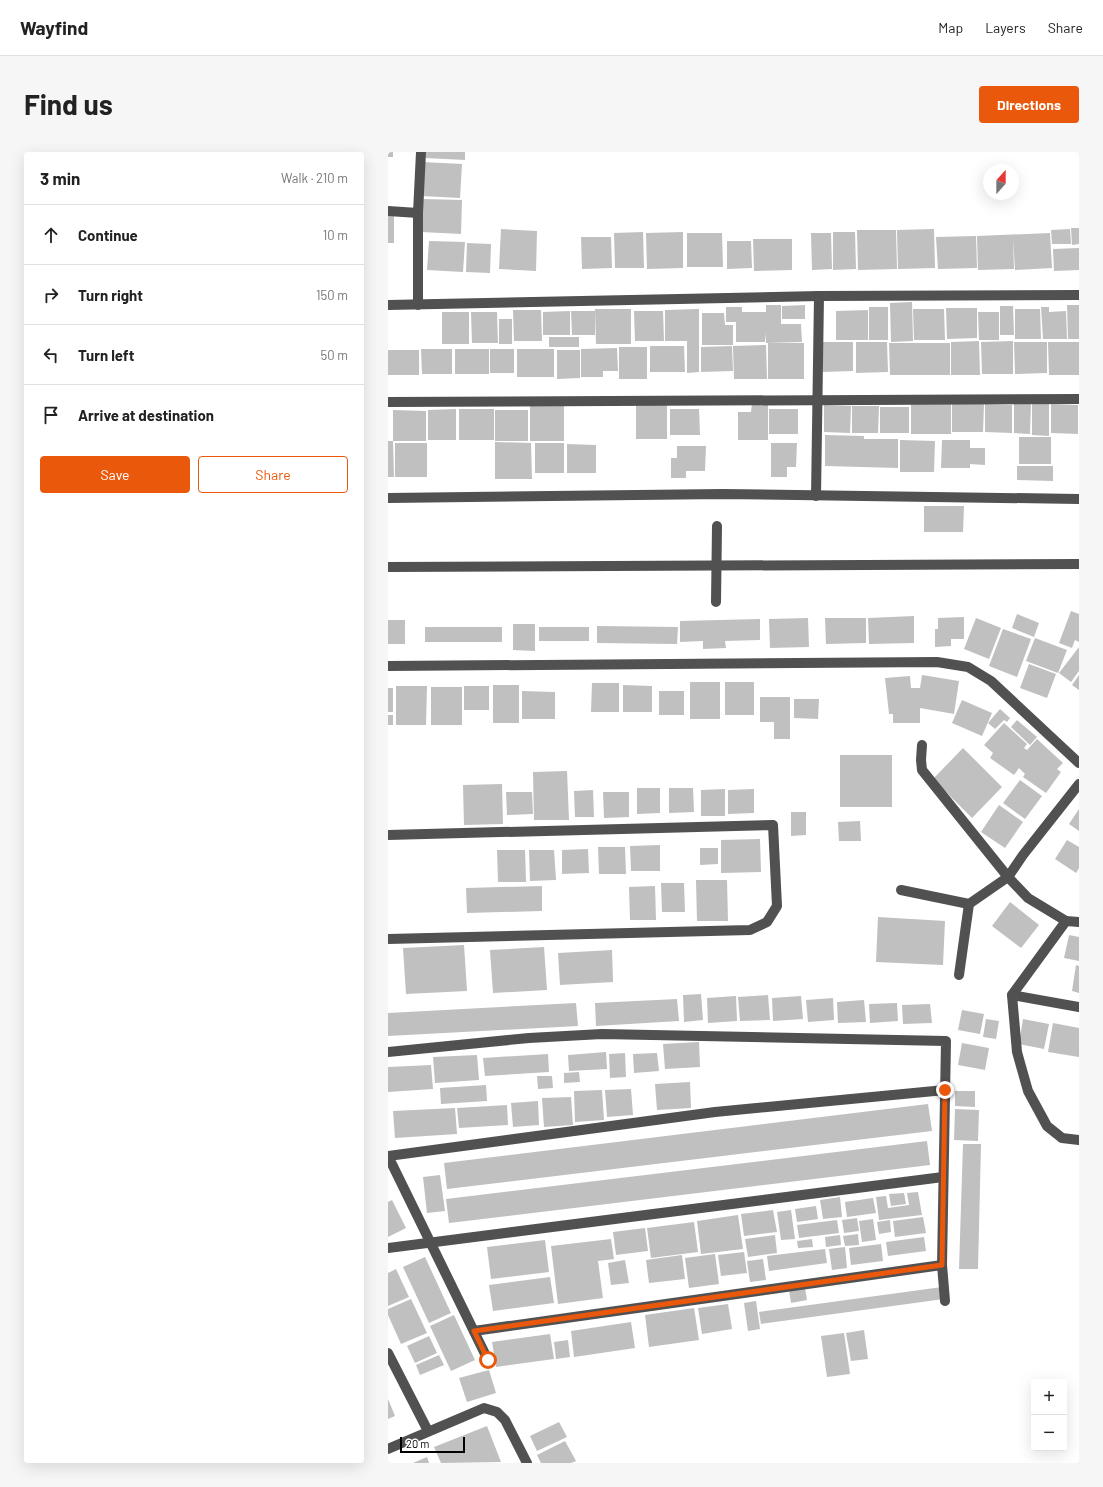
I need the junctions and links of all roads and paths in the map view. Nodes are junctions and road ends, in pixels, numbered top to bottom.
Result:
1 (421, 152) edge
2 (388, 211) edge
3 (418, 213) junction
4 (1079, 295) edge
5 (819, 296) junction
6 (388, 305) edge
7 (418, 305) junction
8 (1079, 398) edge
9 (818, 399) junction
10 (388, 402) edge
11 (816, 496) junction
12 (388, 498) edge
13 (1079, 499) edge
14 (717, 526) dead end
15 (1079, 564) edge
16 (716, 566) junction
17 (388, 567) edge
18 (716, 602) dead end
19 (388, 666) edge
20 (922, 745) dead end
21 (1079, 763) edge
22 (1079, 784) edge
23 (388, 835) edge
24 (1008, 877) junction
25 (901, 890) dead end
26 (969, 904) junction
27 (1066, 921) junction
28 (1079, 922) edge
29 (388, 939) edge
30 (959, 974) dead end
31 (1012, 995) junction
32 (1079, 1007) edge
33 (388, 1052) edge
34 (945, 1090) junction
35 (1079, 1140) edge
36 (943, 1177) junction
37 (432, 1243) junction
38 (388, 1248) edge
39 (942, 1265) junction
40 (945, 1301) dead end
41 (474, 1331) junction
42 (388, 1353) edge
43 (488, 1360) dead end
44 (428, 1431) junction
45 (388, 1449) edge
46 (527, 1463) edge

1 - 3 street
2 - 3 street
3 - 7 street
4 - 5 street
5 - 7 street
5 - 9 street
6 - 7 street
8 - 9 street
9 - 10 street
9 - 11 street
11 - 12 street
11 - 13 street
14 - 16 street
15 - 16 street
16 - 17 street
16 - 18 street
19 - 21 street
20 - 24 street
22 - 24 street
23 - 29 street
24 - 26 street
24 - 27 street
25 - 26 street
26 - 30 street
27 - 28 street
27 - 31 street
31 - 32 street
31 - 35 street
33 - 34 street
34 - 36 street
34 - 37 street
36 - 37 street
36 - 39 street
37 - 38 street
37 - 41 street
39 - 40 street
39 - 41 street
41 - 43 street
42 - 44 street
44 - 45 street
44 - 46 street

